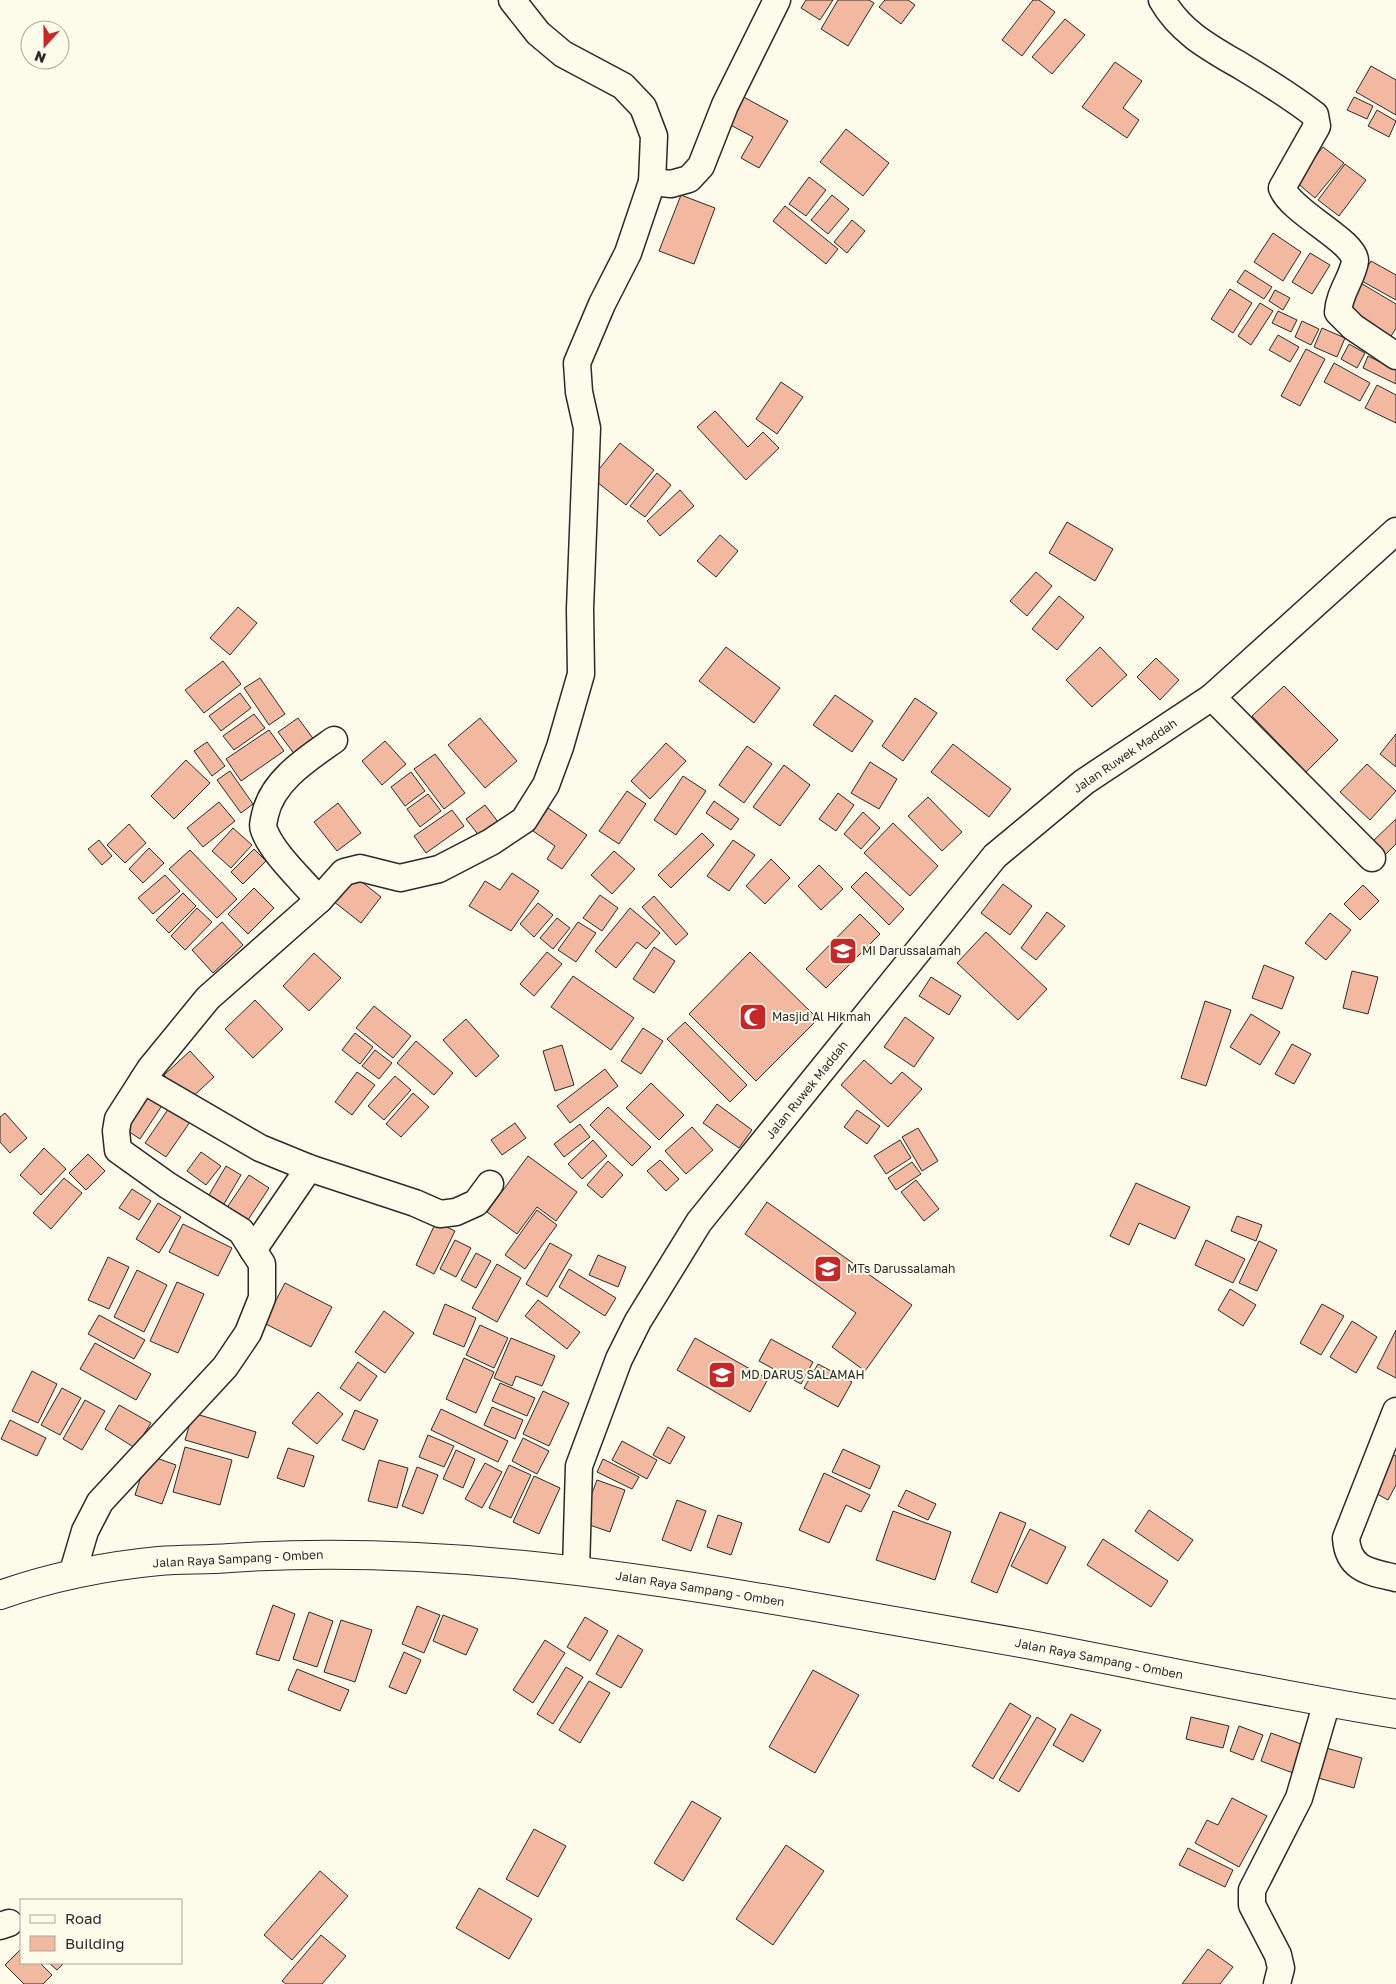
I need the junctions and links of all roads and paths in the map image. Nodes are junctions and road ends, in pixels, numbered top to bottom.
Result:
1 (512, 0) edge
2 (778, 0) edge
3 (1162, 0) edge
4 (652, 182) junction
5 (1396, 356) edge
6 (1396, 531) edge
7 (1212, 697) junction
8 (334, 740) dead end
9 (1372, 858) dead end
10 (319, 900) junction
11 (143, 1080) junction
12 (309, 1168) junction
13 (490, 1184) dead end
14 (253, 1250) junction
15 (1396, 1412) edge
16 (576, 1570) junction
17 (72, 1575) junction
18 (1396, 1578) edge
19 (0, 1595) edge
20 (1327, 1702) junction
21 (1396, 1714) edge
22 (1277, 1984) edge

1 - 4 street
2 - 4 street
3 - 5 street
4 - 10 street
6 - 7 street, Jalan Ruwek Maddah
7 - 9 street
7 - 16 street, Jalan Ruwek Maddah
8 - 10 street
10 - 11 street
11 - 12 street
11 - 14 street
12 - 13 street
12 - 14 street
14 - 17 street
15 - 18 street
16 - 17 main road, Jalan Raya Sampang - Omben
16 - 20 main road, Jalan Raya Sampang - Omben
17 - 19 main road, Jalan Raya Sampang - Omben
20 - 21 main road, Jalan Raya Sampang - Omben
20 - 22 street

